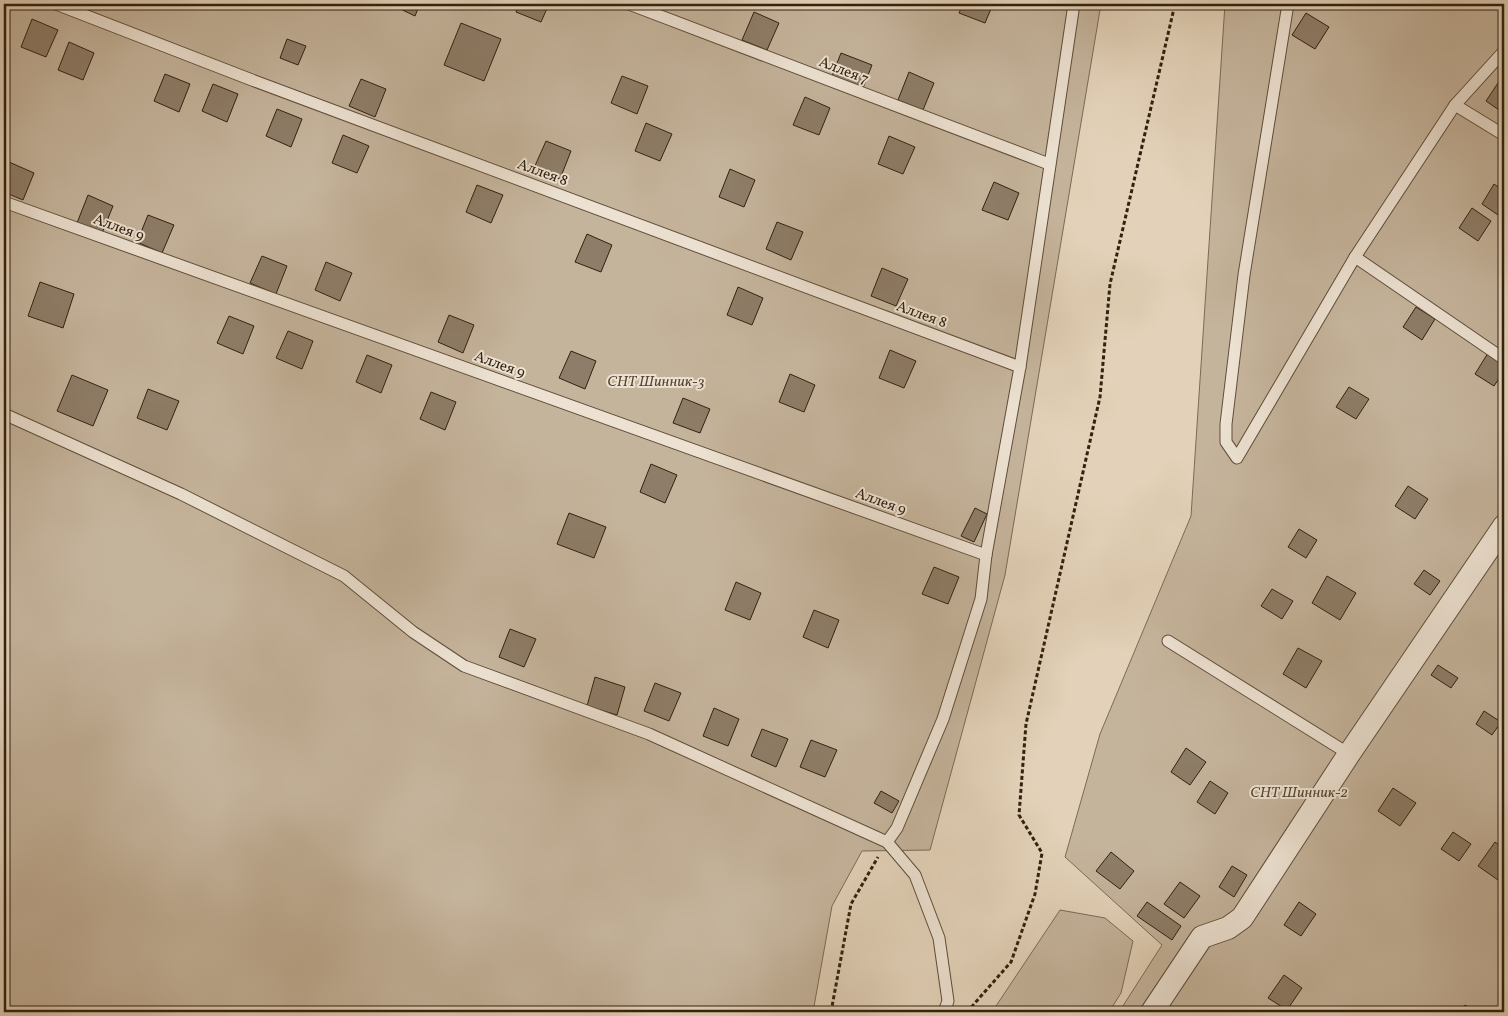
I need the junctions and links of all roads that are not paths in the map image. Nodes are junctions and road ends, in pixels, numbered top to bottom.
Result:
1 (56, 4) edge
2 (629, 4) edge
3 (1074, 4) edge
4 (1288, 4) edge
5 (1504, 51) edge
6 (1455, 105) junction
7 (1504, 135) edge
8 (1049, 164) junction
9 (4, 202) edge
10 (1355, 257) junction
11 (1504, 359) edge
12 (1020, 366) junction
13 (4, 414) edge
14 (1504, 526) edge
15 (986, 555) junction
16 (1168, 641) dead end
17 (1349, 754) junction
18 (887, 842) junction
19 (944, 1012) edge
20 (1152, 1012) edge

1 - 12 lane, Аллея 8
2 - 8 lane, Аллея 7
3 - 8 lane
4 - 10 lane
5 - 6 lane
6 - 7 lane
6 - 10 lane
8 - 12 lane
9 - 15 lane, Аллея 9
10 - 11 lane
12 - 15 lane
13 - 18 lane
14 - 17 street
15 - 18 lane
16 - 17 lane
17 - 20 street
18 - 19 lane

